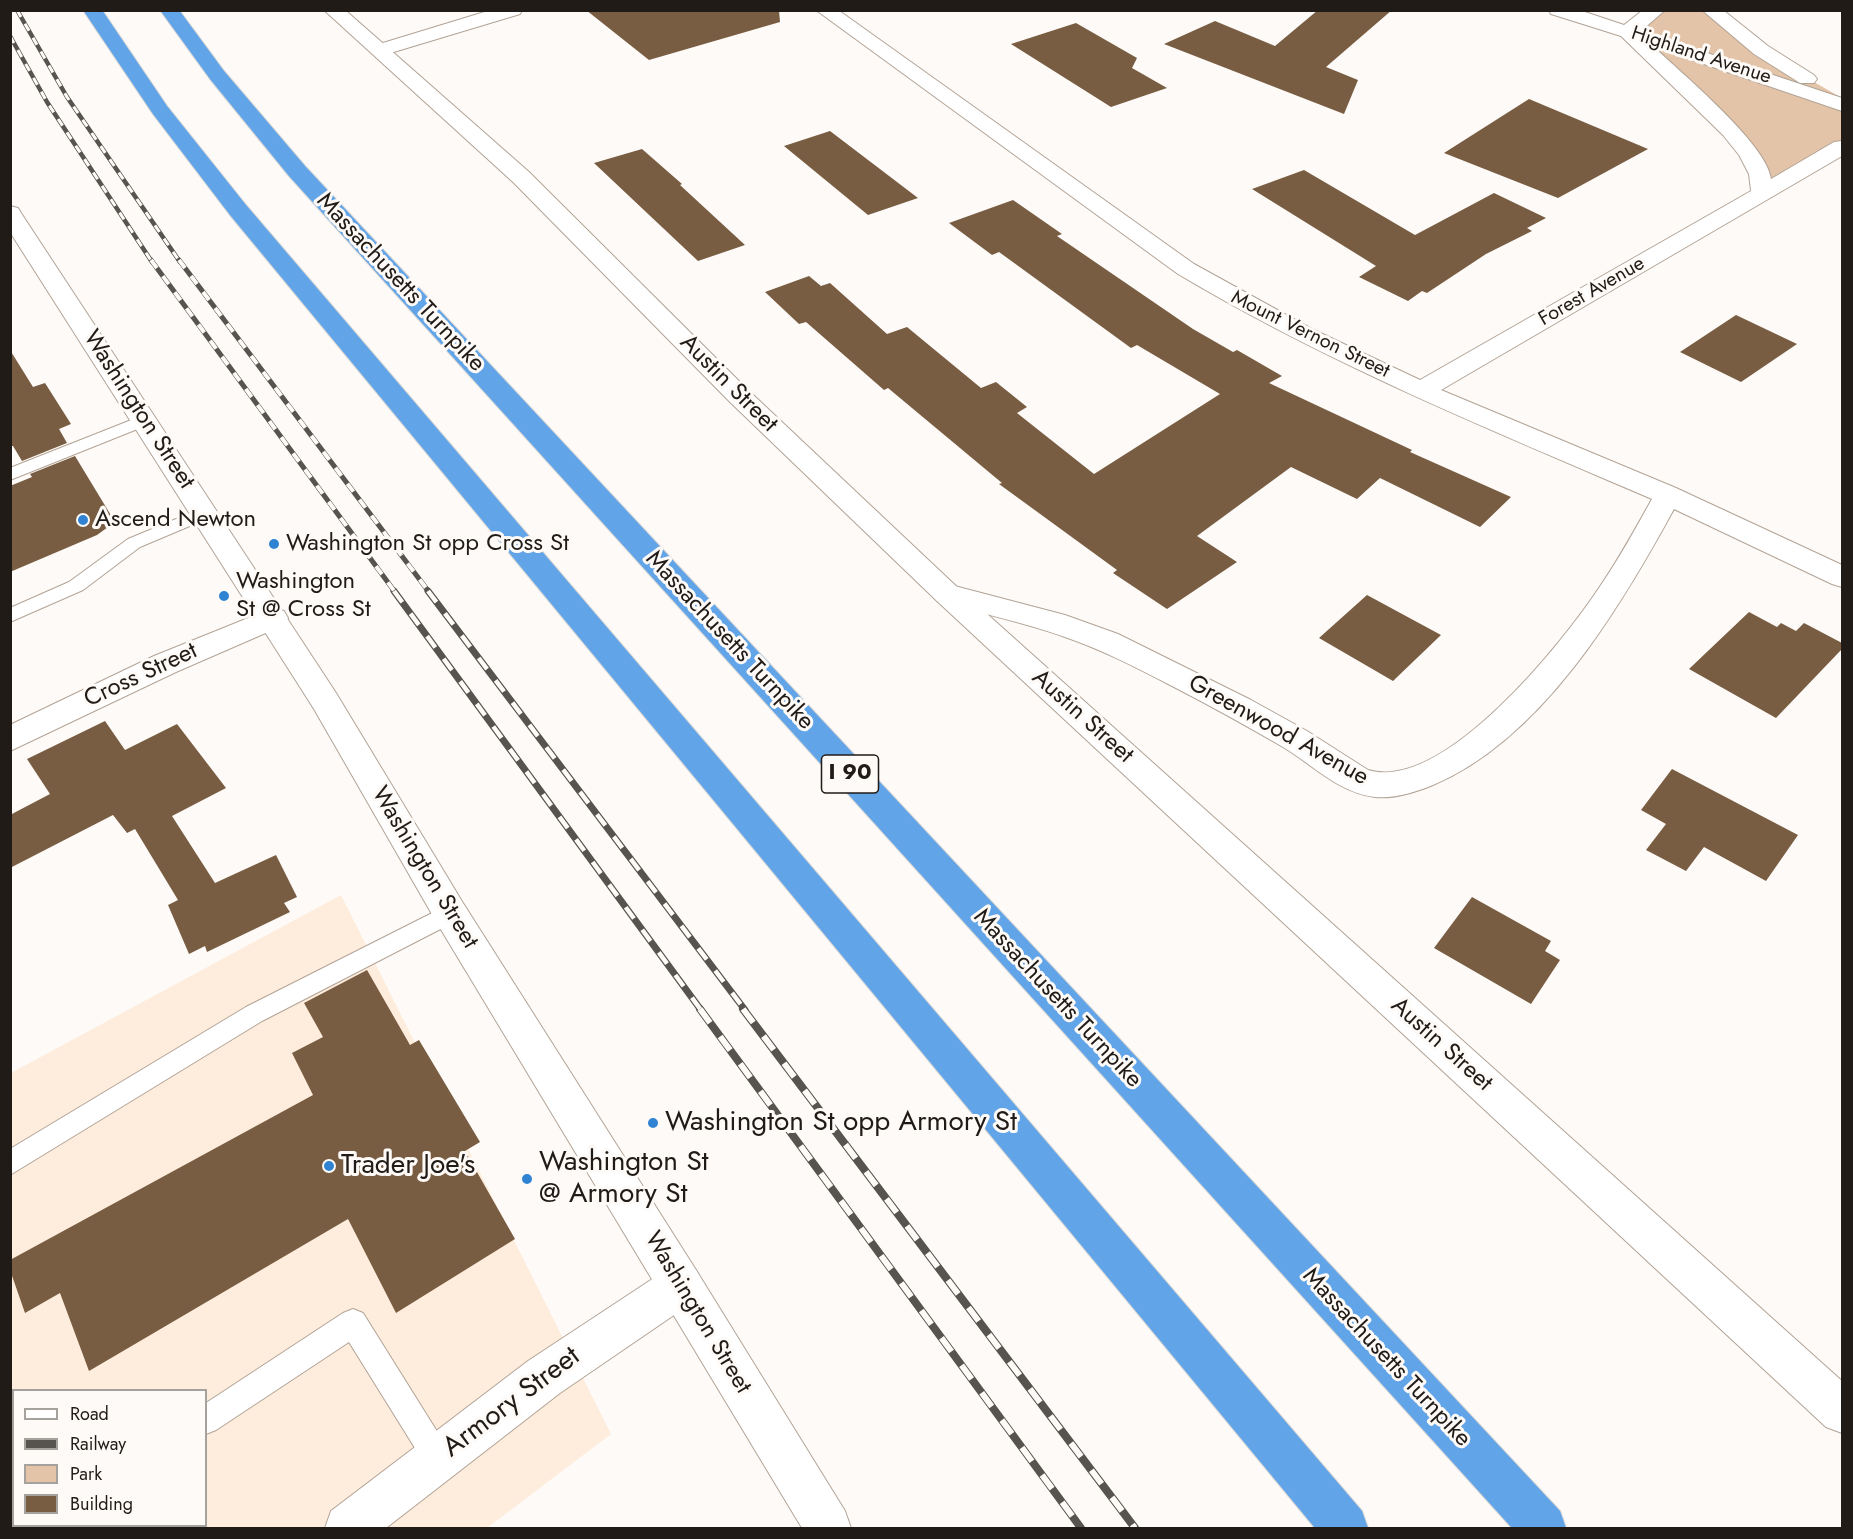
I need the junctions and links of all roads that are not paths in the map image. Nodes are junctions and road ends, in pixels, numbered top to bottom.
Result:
1 (92, 10) edge
2 (169, 10) edge
3 (333, 10) edge
4 (513, 10) edge
5 (825, 10) edge
6 (1558, 10) edge
7 (1656, 10) edge
8 (1711, 10) edge
9 (1627, 32) junction
10 (380, 50) junction
11 (1842, 98) edge
12 (1842, 105) edge
13 (1842, 147) edge
14 (1762, 193) junction
15 (11, 214) edge
16 (1422, 390) junction
17 (144, 420) junction
18 (10, 475) edge
19 (1668, 495) junction
20 (205, 513) junction
21 (1842, 577) edge
22 (947, 594) junction
23 (10, 616) edge
24 (273, 618) junction
25 (10, 739) edge
26 (450, 913) junction
27 (10, 1163) edge
28 (681, 1286) junction
29 (1842, 1412) edge
30 (207, 1419) edge
31 (438, 1459) junction
32 (348, 1528) edge
33 (828, 1528) edge
34 (1345, 1528) edge
35 (1543, 1528) edge

1 - 34 highway
2 - 35 highway, Massachusetts Turnpike / I 90
3 - 10 street, Austin Street
4 - 10 street
5 - 16 street, Mount Vernon Street
6 - 9 street, Highland Avenue
7 - 9 street
8 - 11 street
9 - 12 street, Highland Avenue
9 - 14 street
10 - 22 street, Austin Street
13 - 14 street, Forest Avenue
14 - 16 street, Forest Avenue
15 - 17 street, Washington Street
16 - 19 street, Mount Vernon Street
17 - 18 lane
17 - 20 street, Washington Street
19 - 21 street, Mount Vernon Street
19 - 22 street, Greenwood Avenue
20 - 23 lane
20 - 24 street, Washington Street
22 - 29 street, Austin Street
24 - 25 street, Cross Street
24 - 26 street, Washington Street
26 - 27 lane
26 - 28 street, Washington Street
28 - 31 street, Armory Street
28 - 33 street, Washington Street
30 - 31 lane
31 - 32 street, Armory Street

